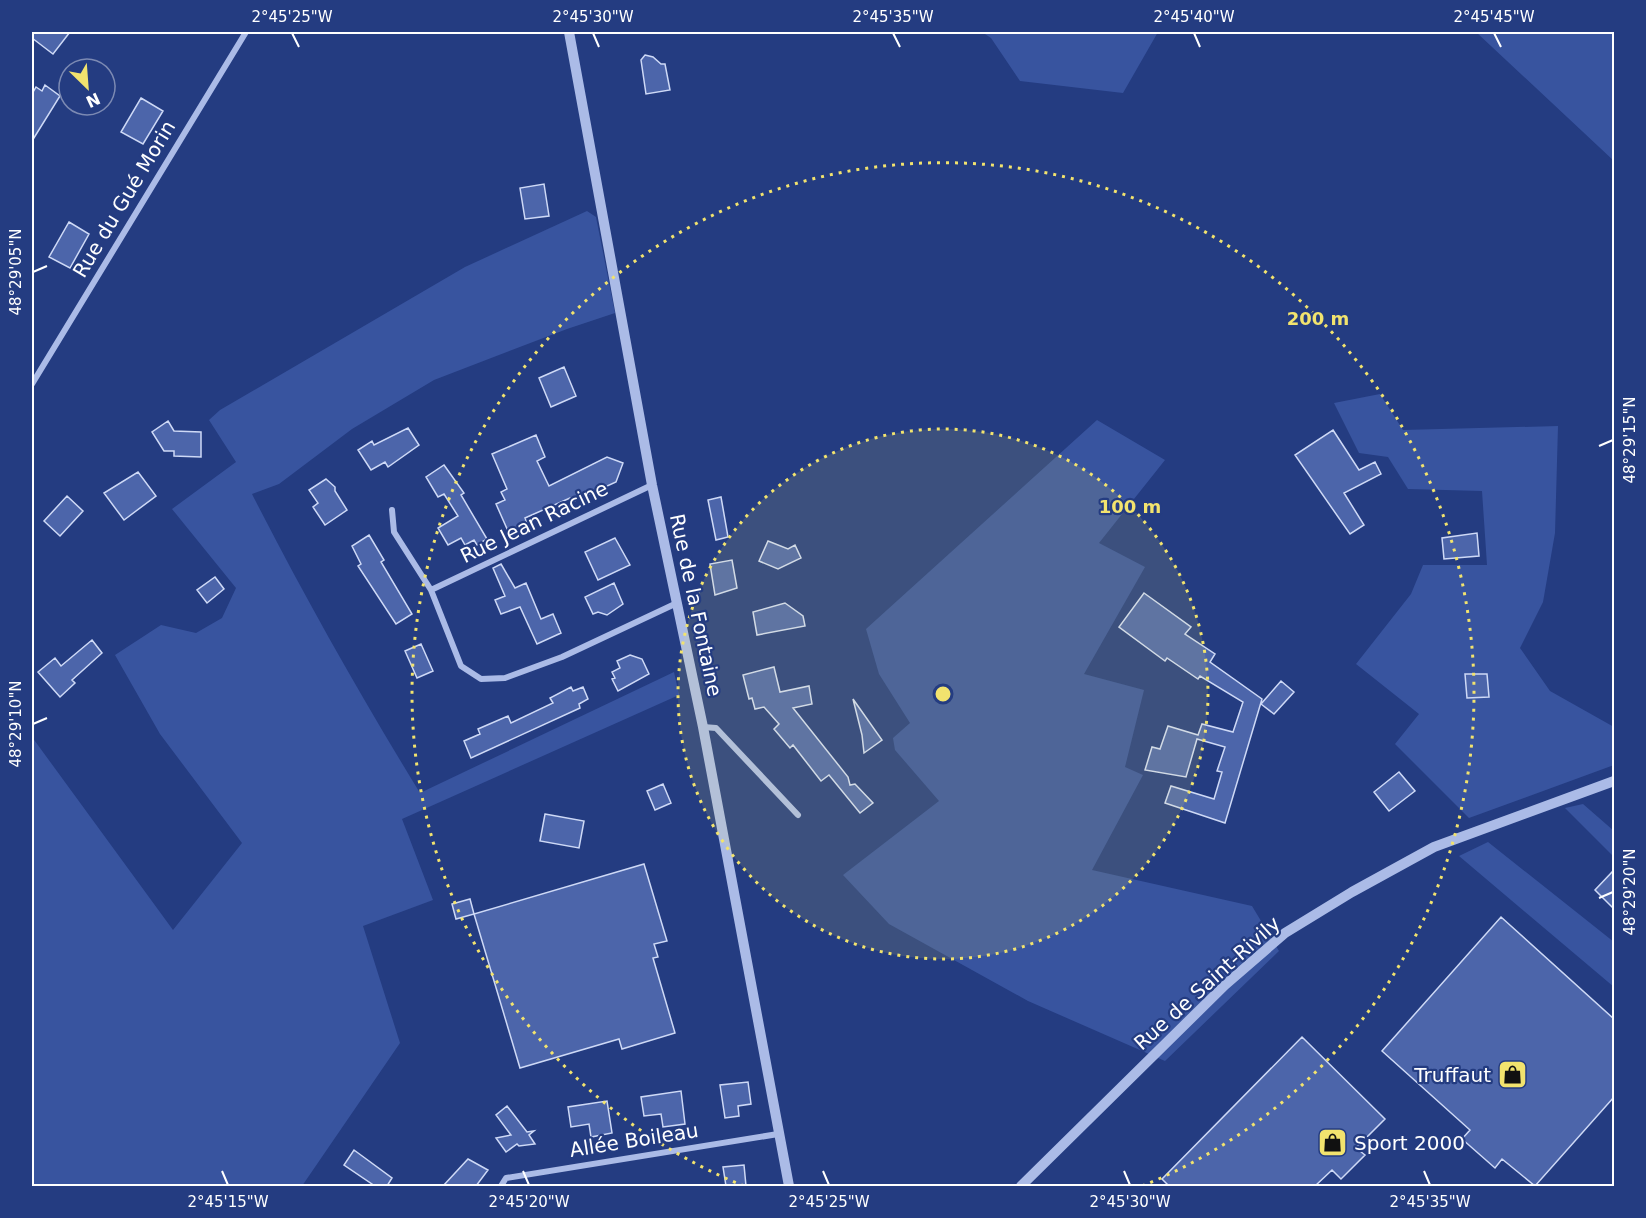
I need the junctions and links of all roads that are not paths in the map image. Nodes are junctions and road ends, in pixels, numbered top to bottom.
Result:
1 (246, 32) edge
2 (569, 32) edge
3 (32, 384) edge
4 (652, 485) junction
5 (392, 510) dead end
6 (431, 590) junction
7 (677, 603) junction
8 (703, 728) junction
9 (1614, 781) edge
10 (798, 815) dead end
11 (778, 1134) junction
12 (501, 1186) edge
13 (789, 1186) edge
14 (1021, 1186) edge

1 - 3 street, Rue du Gué Morin
2 - 4 street, Rue de la Fontaine
4 - 6 street, Rue Jean Racine
4 - 7 street, Rue de la Fontaine
5 - 6 street
6 - 7 street
7 - 8 street, Rue de la Fontaine
8 - 10 street
8 - 11 street, Rue de la Fontaine
9 - 14 street, Rue de Saint-Rivily
11 - 12 street, Allée Boileau
11 - 13 street, Rue de la Fontaine

